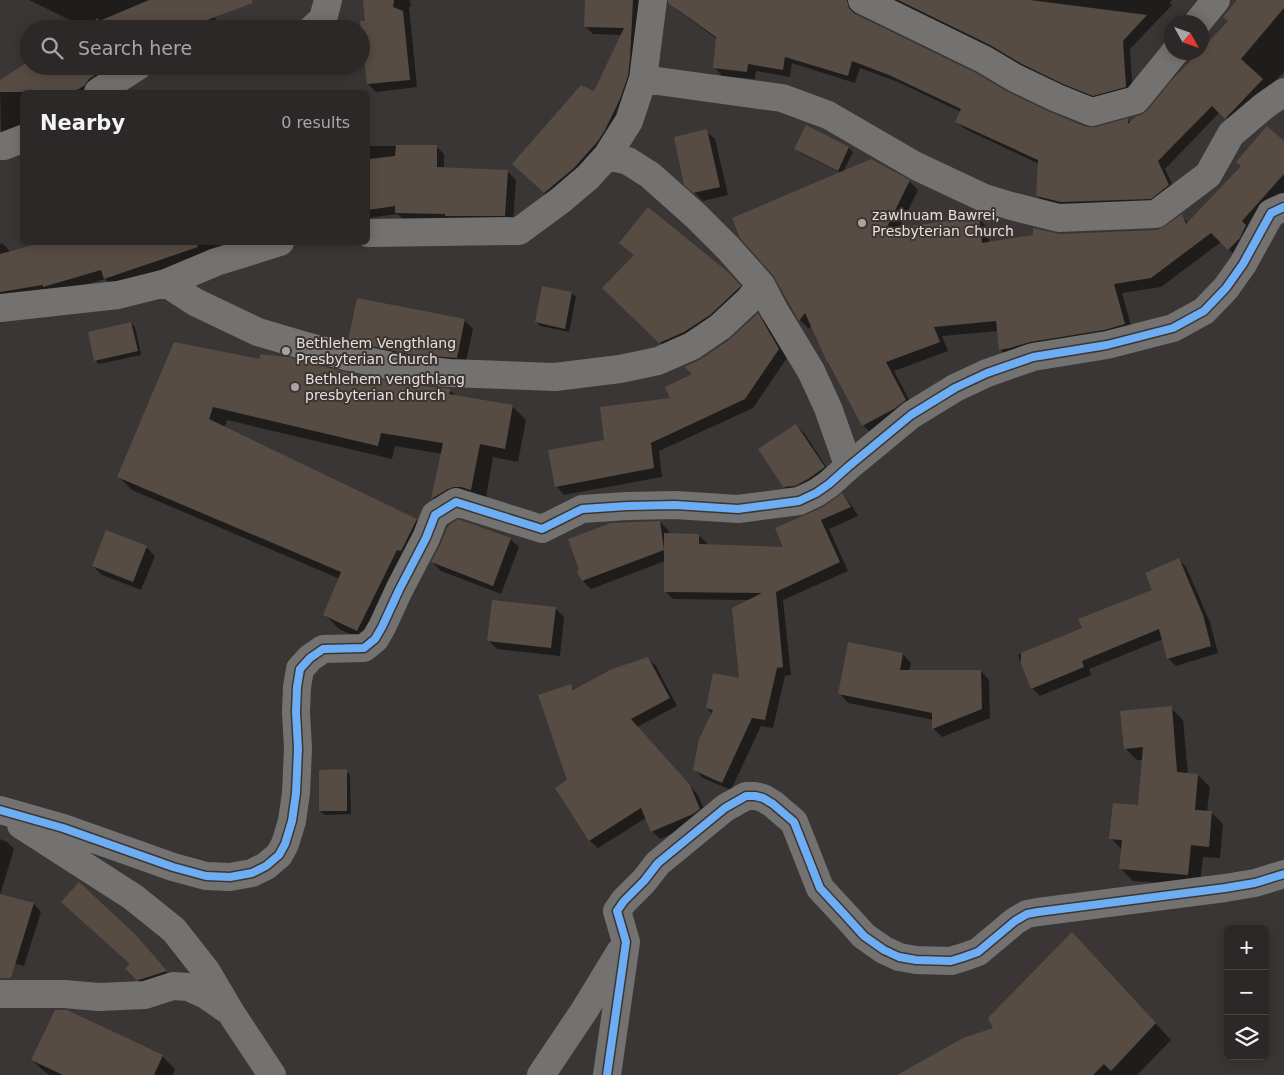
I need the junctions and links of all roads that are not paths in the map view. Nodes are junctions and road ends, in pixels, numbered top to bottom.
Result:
1 (328, 0) edge
2 (652, 0) edge
3 (862, 0) edge
4 (1216, 0) edge
5 (1204, 15) edge
6 (322, 20) edge
7 (1168, 60) edge
8 (124, 75) edge
9 (643, 79) junction
10 (101, 90) edge
11 (1284, 92) edge
12 (20, 140) edge
13 (0, 146) edge
14 (607, 156) junction
15 (1284, 207) edge
16 (370, 233) edge
17 (270, 245) edge
18 (166, 283) junction
19 (761, 285) junction
20 (0, 308) edge
21 (848, 467) junction
22 (0, 811) edge
23 (1284, 874) edge
24 (626, 942) junction
25 (0, 994) edge
26 (231, 1013) junction
27 (272, 1075) edge
28 (541, 1075) edge
29 (607, 1075) edge

1 - 6 street
2 - 9 street
3 - 7 street
4 - 5 street
8 - 10 street
9 - 11 street
9 - 14 street
12 - 13 street
14 - 16 street
14 - 19 street
15 - 21 street
17 - 18 street
18 - 19 street
18 - 20 street
19 - 21 street
21 - 22 street
22 - 26 street
23 - 24 street
24 - 28 street
24 - 29 street
25 - 26 street
26 - 27 street

